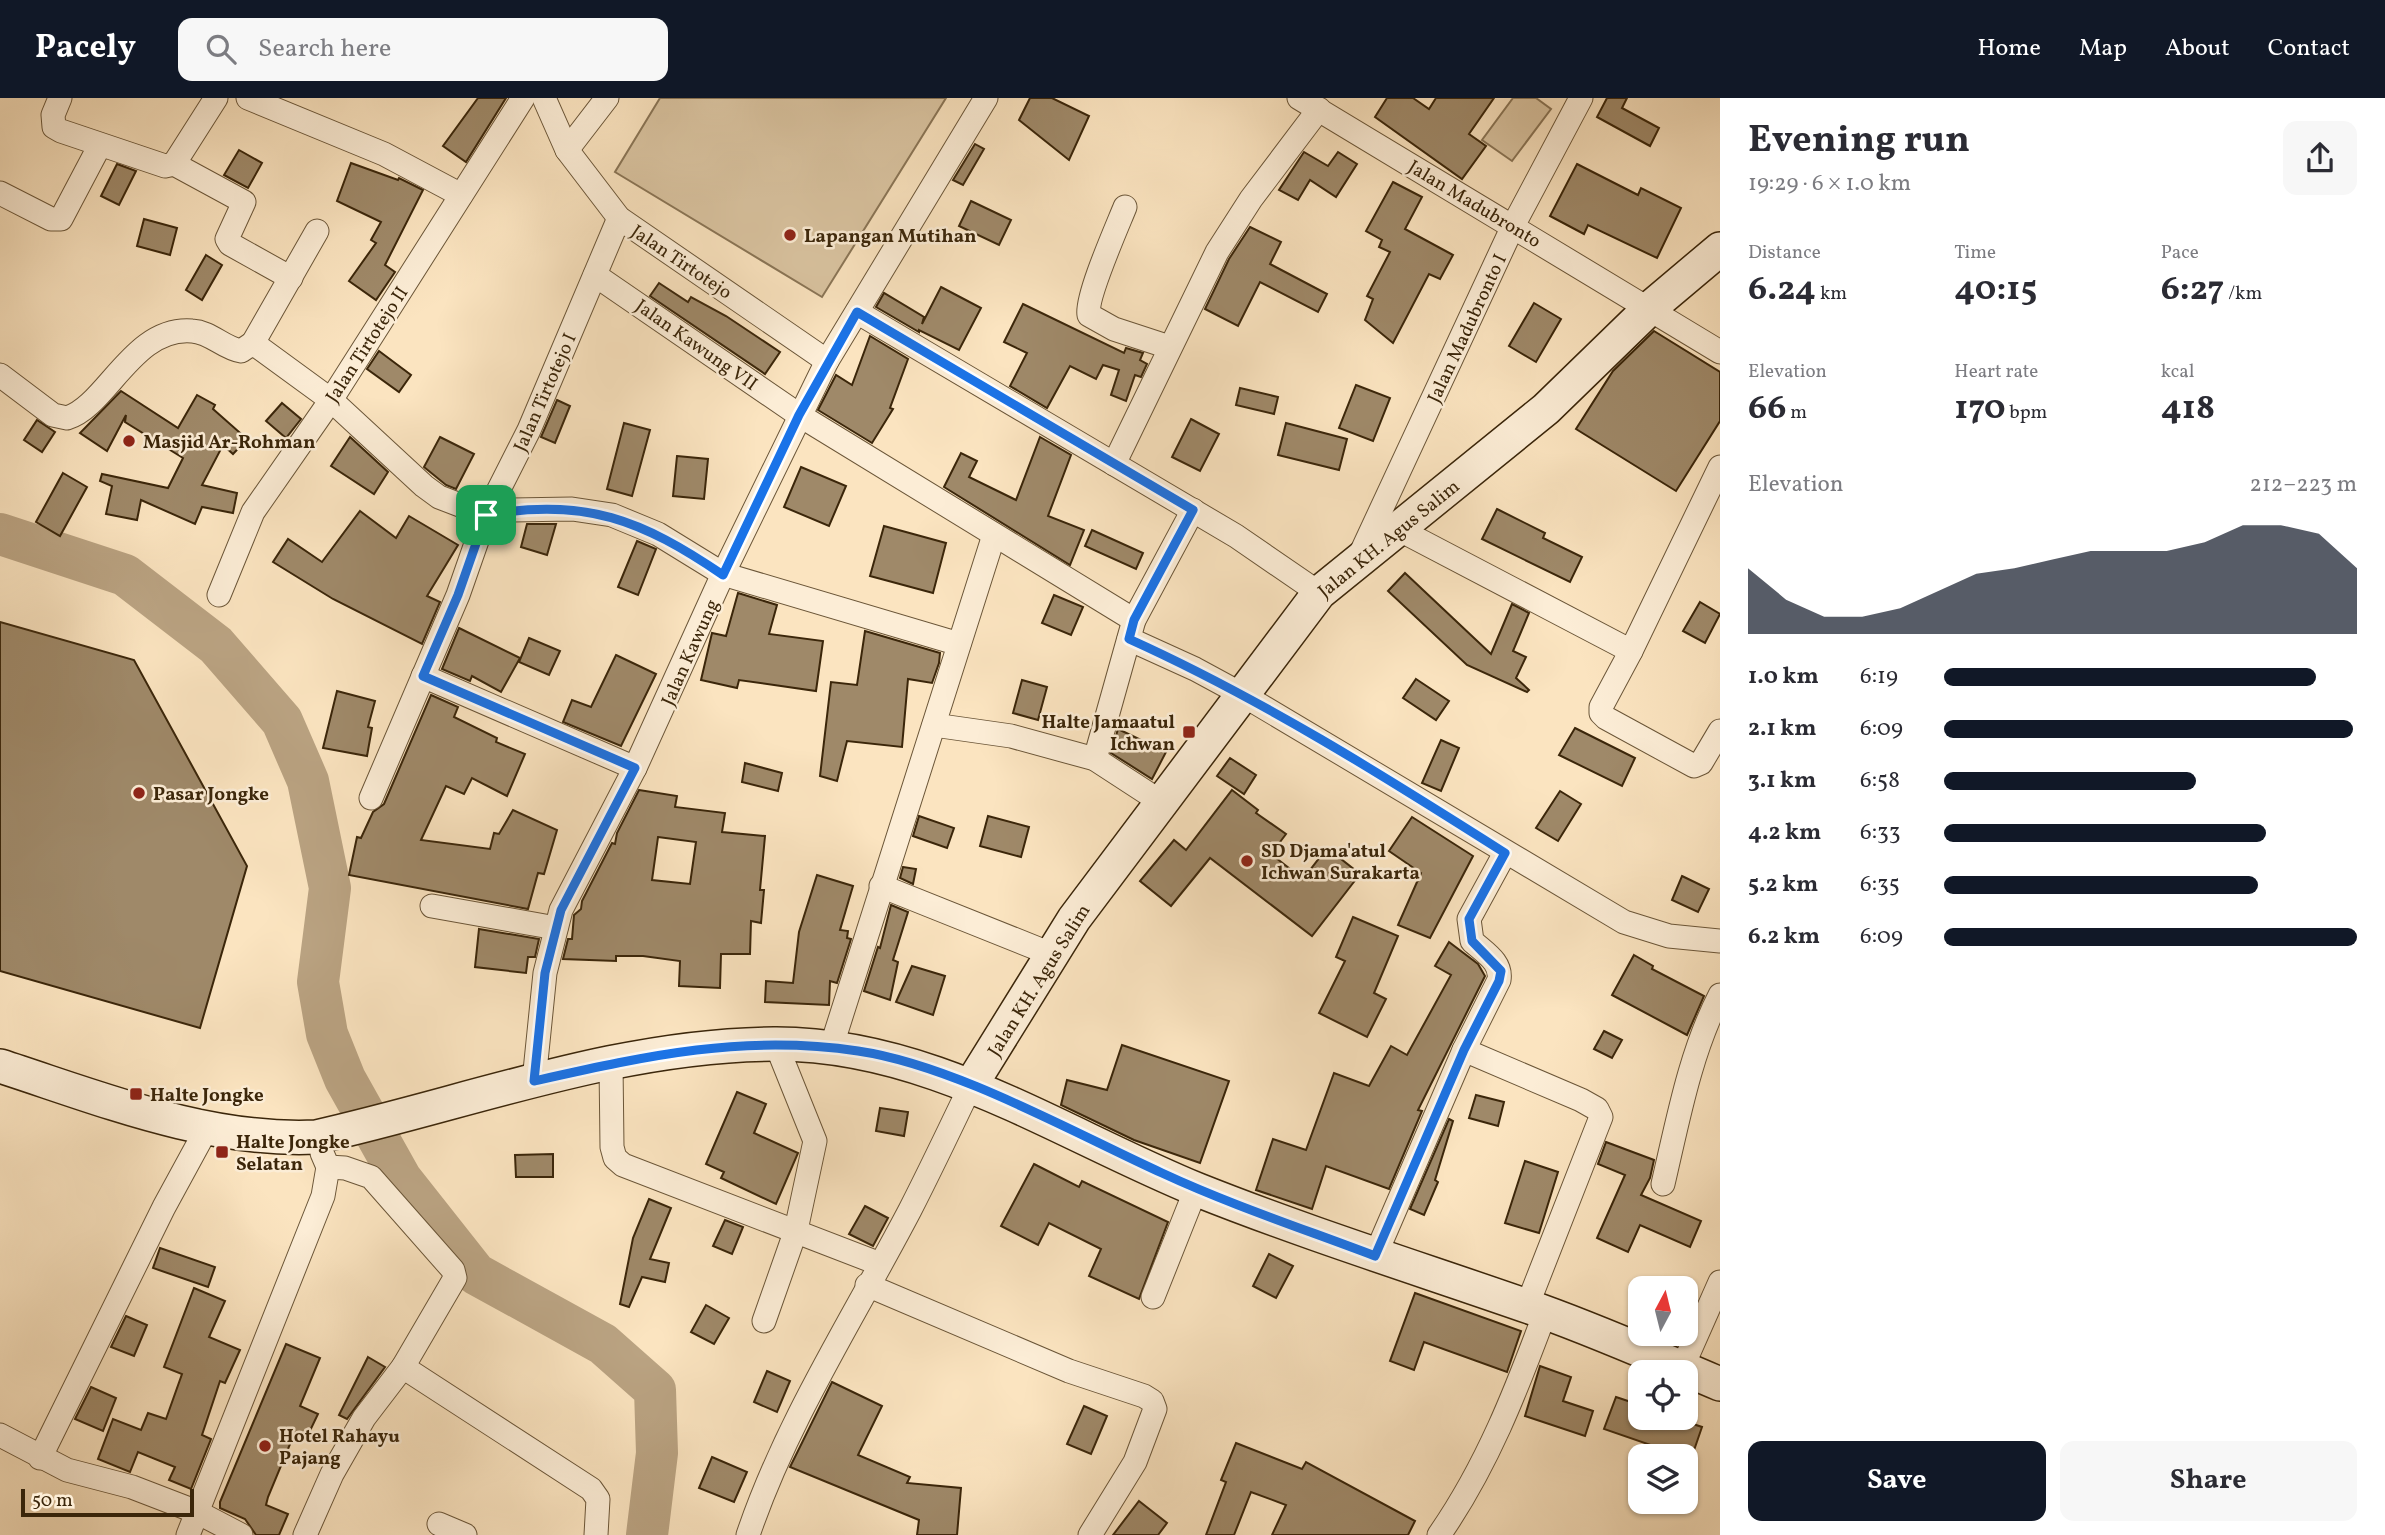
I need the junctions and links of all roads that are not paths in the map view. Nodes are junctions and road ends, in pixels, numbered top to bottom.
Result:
1 (60, 98) edge
2 (216, 98) edge
3 (248, 98) edge
4 (523, 98) edge
5 (544, 98) edge
6 (607, 98) edge
7 (986, 98) edge
8 (1581, 98) edge
9 (1309, 104) edge
10 (100, 145) junction
11 (567, 149) junction
12 (174, 164) junction
13 (0, 193) edge
14 (461, 195) junction
15 (1125, 207) dead end
16 (619, 218) junction
17 (1513, 226) junction
18 (317, 231) dead end
19 (1720, 249) edge
20 (595, 275) junction
21 (291, 278) junction
22 (1650, 308) junction
23 (857, 312) junction
24 (253, 343) junction
25 (1169, 347) junction
26 (1720, 352) edge
27 (827, 361) junction
28 (0, 375) edge
29 (331, 400) junction
30 (799, 415) junction
31 (1114, 464) junction
32 (1720, 467) edge
33 (1193, 510) junction
34 (486, 515) junction
35 (1398, 529) junction
36 (994, 535) junction
37 (1357, 562) junction
38 (723, 575) junction
39 (1318, 593) junction
40 (219, 595) dead end
41 (1132, 629) junction
42 (959, 644) junction
43 (1631, 651) junction
44 (423, 676) junction
45 (1242, 695) junction
46 (934, 725) junction
47 (1720, 731) edge
48 (1095, 759) junction
49 (635, 768) junction
50 (371, 798) dead end
51 (1161, 802) junction
52 (1505, 853) junction
53 (881, 886) junction
54 (432, 906) dead end
55 (556, 928) junction
56 (1720, 942) edge
57 (1051, 954) junction
58 (1720, 995) edge
59 (776, 1044) junction
60 (831, 1048) junction
61 (1464, 1050) junction
62 (611, 1063) junction
63 (0, 1066) edge
64 (534, 1081) junction
65 (971, 1085) junction
66 (207, 1128) junction
67 (327, 1145) junction
68 (1663, 1184) dead end
69 (1196, 1189) junction
70 (796, 1230) junction
71 (1375, 1256) junction
72 (880, 1264) junction
73 (1720, 1282) edge
74 (867, 1286) junction
75 (1153, 1297) dead end
76 (1536, 1310) junction
77 (764, 1321) dead end
78 (1662, 1360) edge
79 (1686, 1360) edge
80 (403, 1367) junction
81 (1698, 1375) edge
82 (1720, 1384) edge
83 (0, 1435) edge
84 (40, 1458) junction
85 (197, 1512) junction
86 (439, 1524) dead end
87 (188, 1535) edge
88 (242, 1535) edge
89 (305, 1535) edge
90 (465, 1535) edge
91 (596, 1535) edge
92 (748, 1535) edge
93 (1090, 1535) edge
94 (1439, 1535) edge

1 - 10 street
2 - 12 street
3 - 14 street
4 - 14 street, Jalan Tirtotejo II
5 - 11 street, Jalan Tirtotejo
6 - 11 street
7 - 23 street, Jalan Kawung
8 - 17 street, Jalan Madubronto I
9 - 17 street, Jalan Madubronto
9 - 25 street
10 - 12 street
10 - 13 street
11 - 16 street, Jalan Tirtotejo
12 - 21 street
14 - 29 street, Jalan Tirtotejo II
15 - 25 street
16 - 20 street, Jalan Tirtotejo I
16 - 27 street, Jalan Tirtotejo
17 - 22 street, Jalan Madubronto
17 - 37 street, Jalan Madubronto I
18 - 21 street
19 - 22 main road, Jalan KH. Agus Salim
20 - 30 street, Jalan Kawung VII
20 - 34 street, Jalan Tirtotejo I
21 - 24 street
22 - 26 street, Jalan Madubronto
22 - 35 main road, Jalan KH. Agus Salim
23 - 27 street, Jalan Kawung
23 - 31 street
24 - 28 street
24 - 29 street
25 - 31 street
27 - 30 street, Jalan Kawung
29 - 34 street
29 - 40 street, Jalan Tirtotejo II
30 - 36 street, Jalan Kawung VII
30 - 38 street, Jalan Kawung
31 - 33 street
32 - 43 street
33 - 39 street
33 - 41 street
34 - 38 street
34 - 44 street, Jalan Tirtotejo I
35 - 37 main road, Jalan KH. Agus Salim
35 - 43 street
36 - 41 street, Jalan Kawung VII
36 - 42 street
37 - 39 main road, Jalan KH. Agus Salim
38 - 42 street
38 - 49 street, Jalan Kawung
39 - 45 main road, Jalan KH. Agus Salim
41 - 45 street, Jalan Kawung VII
41 - 48 street
42 - 46 street
43 - 47 street
44 - 49 street
44 - 50 street, Jalan Tirtotejo I
45 - 51 main road, Jalan KH. Agus Salim
45 - 52 street, Jalan Kawung VII
46 - 48 street
46 - 53 street
48 - 51 street
49 - 55 street, Jalan Kawung
51 - 57 main road, Jalan KH. Agus Salim
52 - 56 street, Jalan Kawung VII
52 - 61 street
53 - 57 street
53 - 60 street
54 - 55 street
55 - 64 street, Jalan Kawung
57 - 65 main road, Jalan KH. Agus Salim
58 - 68 street
59 - 60 main road
59 - 62 main road
59 - 70 street
60 - 65 main road
61 - 71 street
61 - 76 street
62 - 64 main road
62 - 70 street
63 - 66 main road
64 - 67 main road
65 - 69 main road
65 - 72 street
66 - 67 main road
66 - 84 street
67 - 80 street
67 - 85 street
69 - 71 main road
69 - 75 street
70 - 72 street
70 - 77 street
71 - 76 main road
72 - 74 street
73 - 79 street
74 - 92 street
74 - 93 street
76 - 78 main road
76 - 94 street
80 - 89 street
80 - 91 street
81 - 82 main road
83 - 84 street
84 - 85 street
85 - 87 street
85 - 88 street
86 - 90 street

